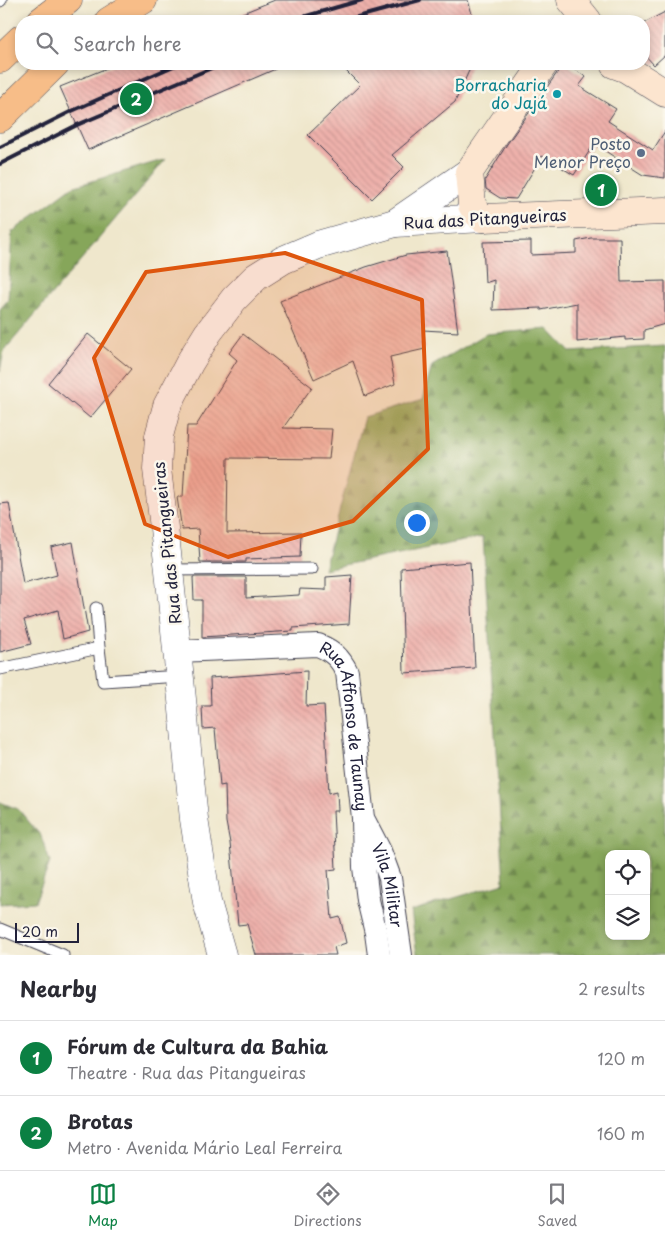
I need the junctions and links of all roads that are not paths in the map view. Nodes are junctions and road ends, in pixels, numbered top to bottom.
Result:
1 (68, 0) edge
2 (143, 0) edge
3 (569, 0) edge
4 (49, 15) edge
5 (119, 15) edge
6 (563, 15) edge
7 (583, 15) edge
8 (15, 45) edge
9 (0, 59) edge
10 (49, 70) edge
11 (541, 70) edge
12 (628, 70) edge
13 (665, 93) edge
14 (0, 118) edge
15 (469, 172) junction
16 (665, 211) edge
17 (483, 218) junction
18 (395, 223) junction
19 (312, 569) dead end
20 (170, 570) junction
21 (96, 608) dead end
22 (99, 648) junction
23 (179, 663) junction
24 (0, 669) edge
25 (363, 818) junction
26 (0, 929) edge
27 (63, 955) edge
28 (222, 955) edge
29 (379, 955) edge
30 (401, 955) edge

1 - 4 highway
2 - 5 highway
3 - 6 main road
3 - 7 main road
8 - 9 highway
10 - 14 highway
11 - 15 main road
12 - 13 main road
15 - 17 main road
15 - 18 street, Rua das Pitangueiras
16 - 17 main road, Rua das Pitangueiras
17 - 18 street, Rua das Pitangueiras
18 - 20 street, Rua das Pitangueiras
19 - 20 lane
20 - 23 street, Rua das Pitangueiras
21 - 22 lane
22 - 23 lane
22 - 24 lane
23 - 25 street, Rua Affonso de Taunay
23 - 28 street, Rua das Pitangueiras
25 - 29 street, Rua Affonso de Taunay
25 - 30 street, Vila Militar
26 - 27 lane

